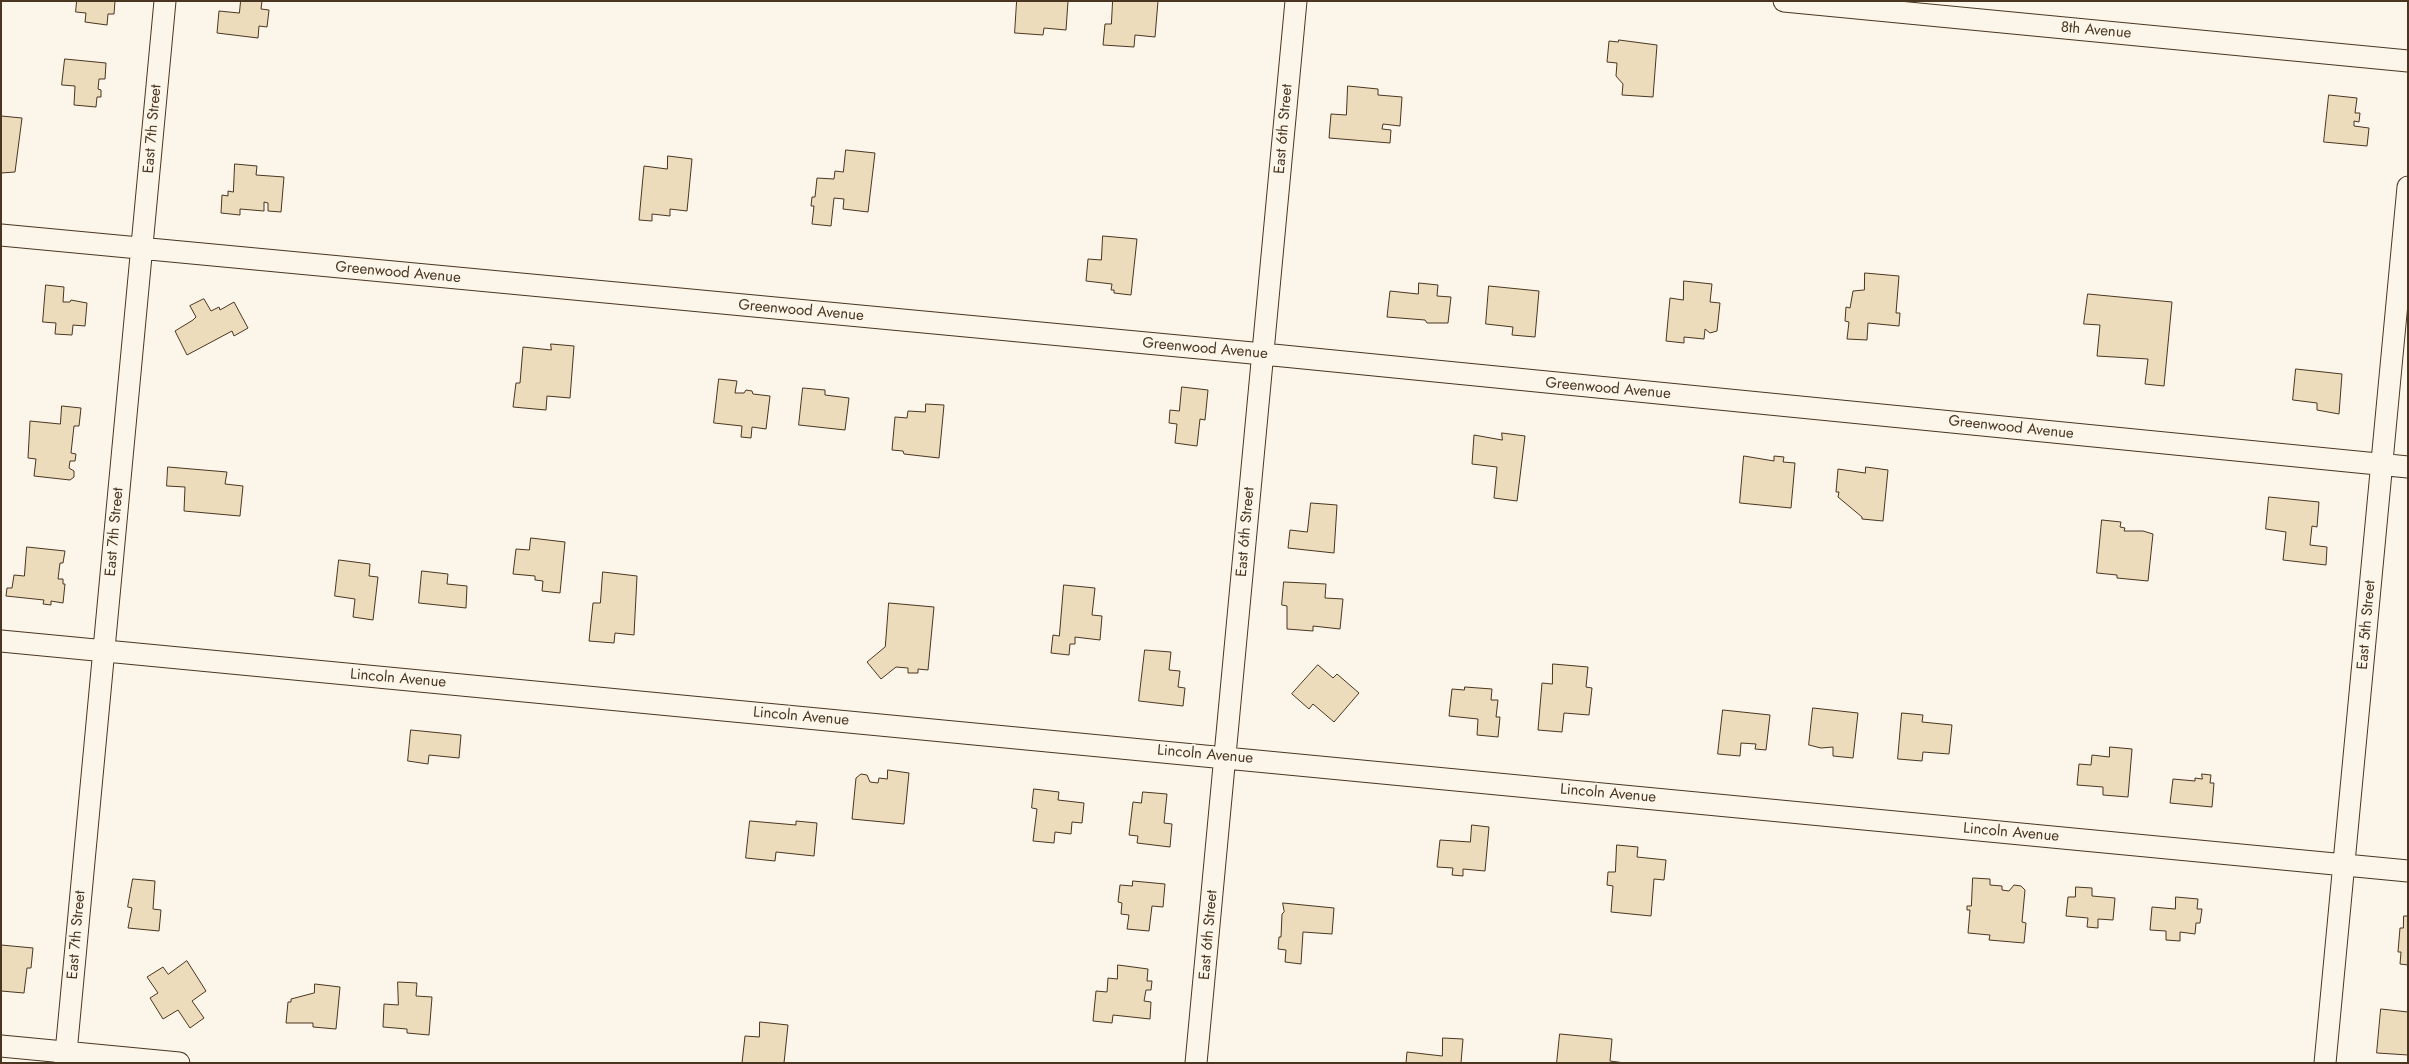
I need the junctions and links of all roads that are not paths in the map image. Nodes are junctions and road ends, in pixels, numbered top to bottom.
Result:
1 (165, 1) edge
2 (1296, 1) edge
3 (1784, 1) edge
4 (2408, 61) edge
5 (2408, 187) edge
6 (1, 235) edge
7 (142, 249) junction
8 (1263, 354) junction
9 (2382, 464) junction
10 (2408, 467) edge
11 (1, 640) edge
12 (104, 651) junction
13 (1226, 757) junction
14 (2344, 865) junction
15 (2408, 871) edge
16 (1, 1046) edge
17 (66, 1057) edge
18 (178, 1063) edge
19 (1196, 1063) edge
20 (2325, 1063) edge

1 - 7 street, East 7th Street
2 - 8 street, East 6th Street
3 - 4 street, 8th Avenue
5 - 9 street, East 5th Street
6 - 7 street, Greenwood Avenue
7 - 8 street, Greenwood Avenue
7 - 12 street, East 7th Street
8 - 9 street, Greenwood Avenue
8 - 13 street, East 6th Street
9 - 10 street, Greenwood Avenue
9 - 14 street, East 5th Street
11 - 12 street, Lincoln Avenue
12 - 13 street, Lincoln Avenue
12 - 17 street, East 7th Street
13 - 14 street, Lincoln Avenue
13 - 19 street, East 6th Street
14 - 15 street, Lincoln Avenue
14 - 20 street, East 5th Street
16 - 17 street
17 - 18 street

